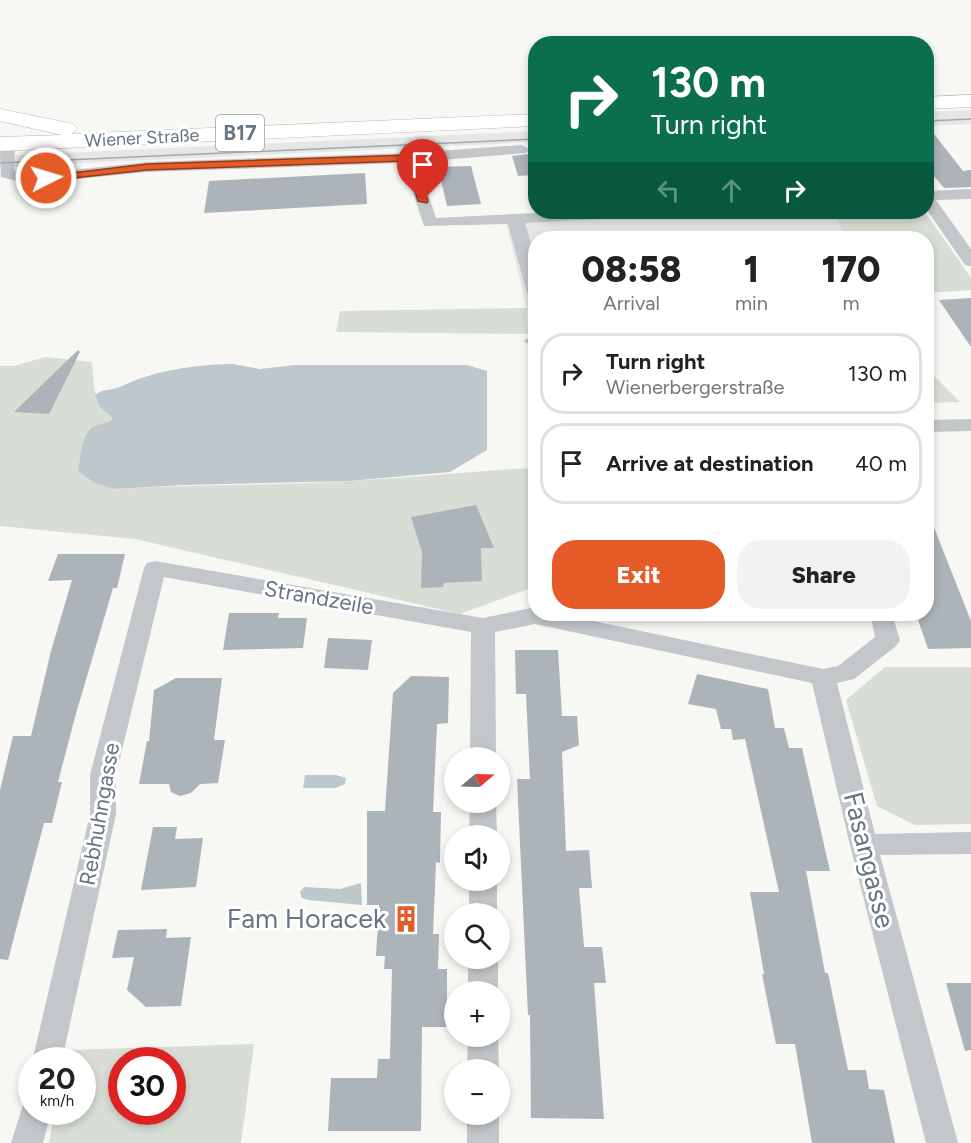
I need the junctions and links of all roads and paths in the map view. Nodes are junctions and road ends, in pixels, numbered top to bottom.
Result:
1 (971, 101) edge
2 (934, 103) edge
3 (0, 115) edge
4 (528, 120) edge
5 (138, 138) junction
6 (3, 140) edge
7 (46, 142) junction
8 (522, 150) dead end
9 (409, 158) junction
10 (62, 177) junction
11 (971, 194) edge
12 (934, 197) edge
13 (934, 207) edge
14 (528, 217) edge
15 (515, 218) junction
16 (971, 261) edge
17 (528, 264) edge
18 (971, 425) edge
19 (934, 426) edge
20 (155, 568) joint
21 (528, 617) edge
22 (564, 621) edge
23 (883, 621) edge
24 (483, 626) junction
25 (823, 677) junction
26 (483, 747) edge
27 (971, 843) edge
28 (864, 845) junction
29 (49, 1047) edge
30 (32, 1125) edge
31 (483, 1125) edge
32 (27, 1143) edge
33 (483, 1143) edge
34 (942, 1143) edge

1 - 2 main road
3 - 5 main road
4 - 5 main road, Wiener Straße / B17
5 - 7 main road, Wiener Straße / B17
6 - 7 main road, Wiener Straße / B17
6 - 10 street
7 - 10 street
8 - 9 street
9 - 10 street
9 - 15 street
11 - 12 street
13 - 16 street
14 - 15 street
15 - 17 street
18 - 19 street
20 - 24 street, Strandzeile
20 - 29 street, Rebhuhngasse
21 - 24 street
22 - 25 street
23 - 25 street
24 - 26 street
25 - 28 street, Fasangasse
27 - 28 street
28 - 34 street, Fasangasse
30 - 32 street
31 - 33 street

